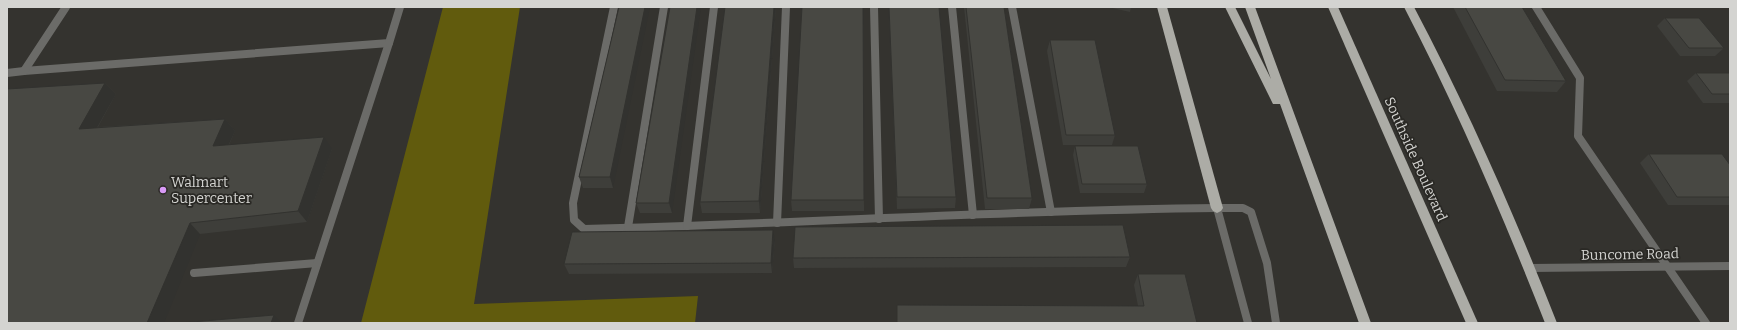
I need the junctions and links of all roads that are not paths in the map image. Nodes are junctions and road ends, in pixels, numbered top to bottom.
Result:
1 (66, 7) edge
2 (400, 7) edge
3 (614, 7) edge
4 (664, 7) edge
5 (714, 7) edge
6 (786, 7) edge
7 (874, 7) edge
8 (952, 7) edge
9 (1012, 7) edge
10 (1162, 7) edge
11 (1230, 7) edge
12 (1250, 7) edge
13 (1333, 7) edge
14 (1410, 7) edge
15 (1536, 7) edge
16 (389, 43) junction
17 (24, 71) junction
18 (7, 73) edge
19 (1299, 145) junction
20 (1217, 208) junction
21 (1051, 212) junction
22 (973, 216) junction
23 (879, 219) junction
24 (777, 223) junction
25 (687, 226) junction
26 (628, 227) junction
27 (317, 263) junction
28 (1669, 266) junction
29 (1730, 266) edge
30 (1530, 268) junction
31 (194, 273) dead end
32 (298, 323) edge
33 (1248, 323) edge
34 (1276, 323) edge
35 (1365, 323) edge
36 (1472, 323) edge
37 (1551, 323) edge
38 (1706, 323) edge

1 - 17 street
2 - 16 street
3 - 26 street
4 - 26 street
5 - 25 street
6 - 24 street
7 - 23 street
8 - 22 street
9 - 21 street
10 - 20 highway
11 - 19 highway
12 - 19 highway
13 - 36 highway, Southside Boulevard
14 - 30 highway
15 - 28 street
16 - 17 street
16 - 27 street
17 - 18 street
19 - 35 highway
20 - 21 street
20 - 33 street
20 - 34 street
21 - 22 street
22 - 23 street
23 - 24 street
24 - 25 street
25 - 26 street
27 - 31 street
27 - 32 street
28 - 29 street, Buncome Road
28 - 30 street, Buncome Road
28 - 38 street
30 - 37 highway

